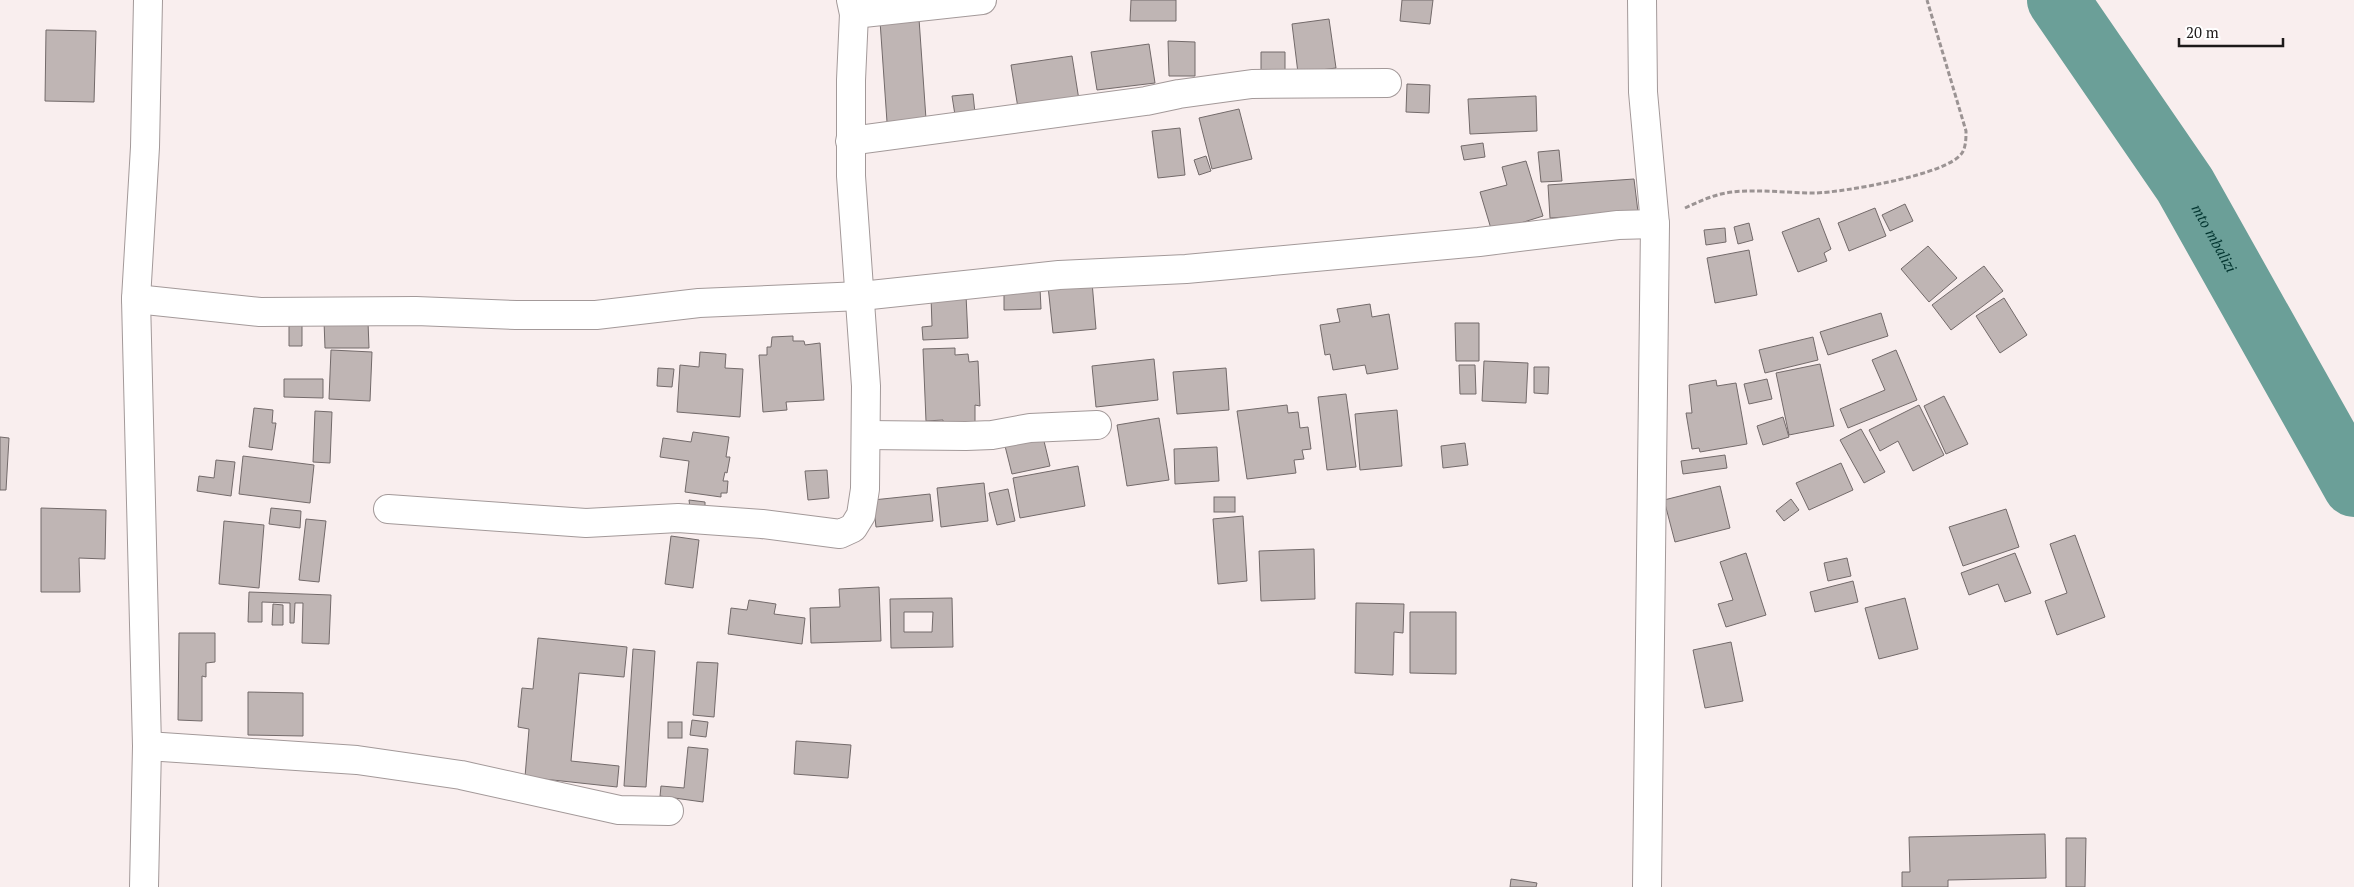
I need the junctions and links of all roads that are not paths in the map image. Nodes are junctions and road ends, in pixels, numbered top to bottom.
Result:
1 (148, 0) edge
2 (982, 0) edge
3 (1642, 0) edge
4 (853, 7) edge
5 (1387, 82) dead end
6 (850, 141) junction
7 (1655, 224) junction
8 (861, 296) junction
9 (136, 299) junction
10 (1097, 425) dead end
11 (866, 436) junction
12 (388, 509) dead end
13 (147, 746) junction
14 (669, 812) dead end
15 (144, 887) edge
16 (1647, 887) edge

1 - 9 street
2 - 4 street
3 - 7 street
4 - 6 street
5 - 6 street
6 - 8 street
7 - 8 street
7 - 16 street
8 - 9 street
8 - 11 street
9 - 13 street
10 - 11 street
11 - 12 street
13 - 14 street
13 - 15 street

